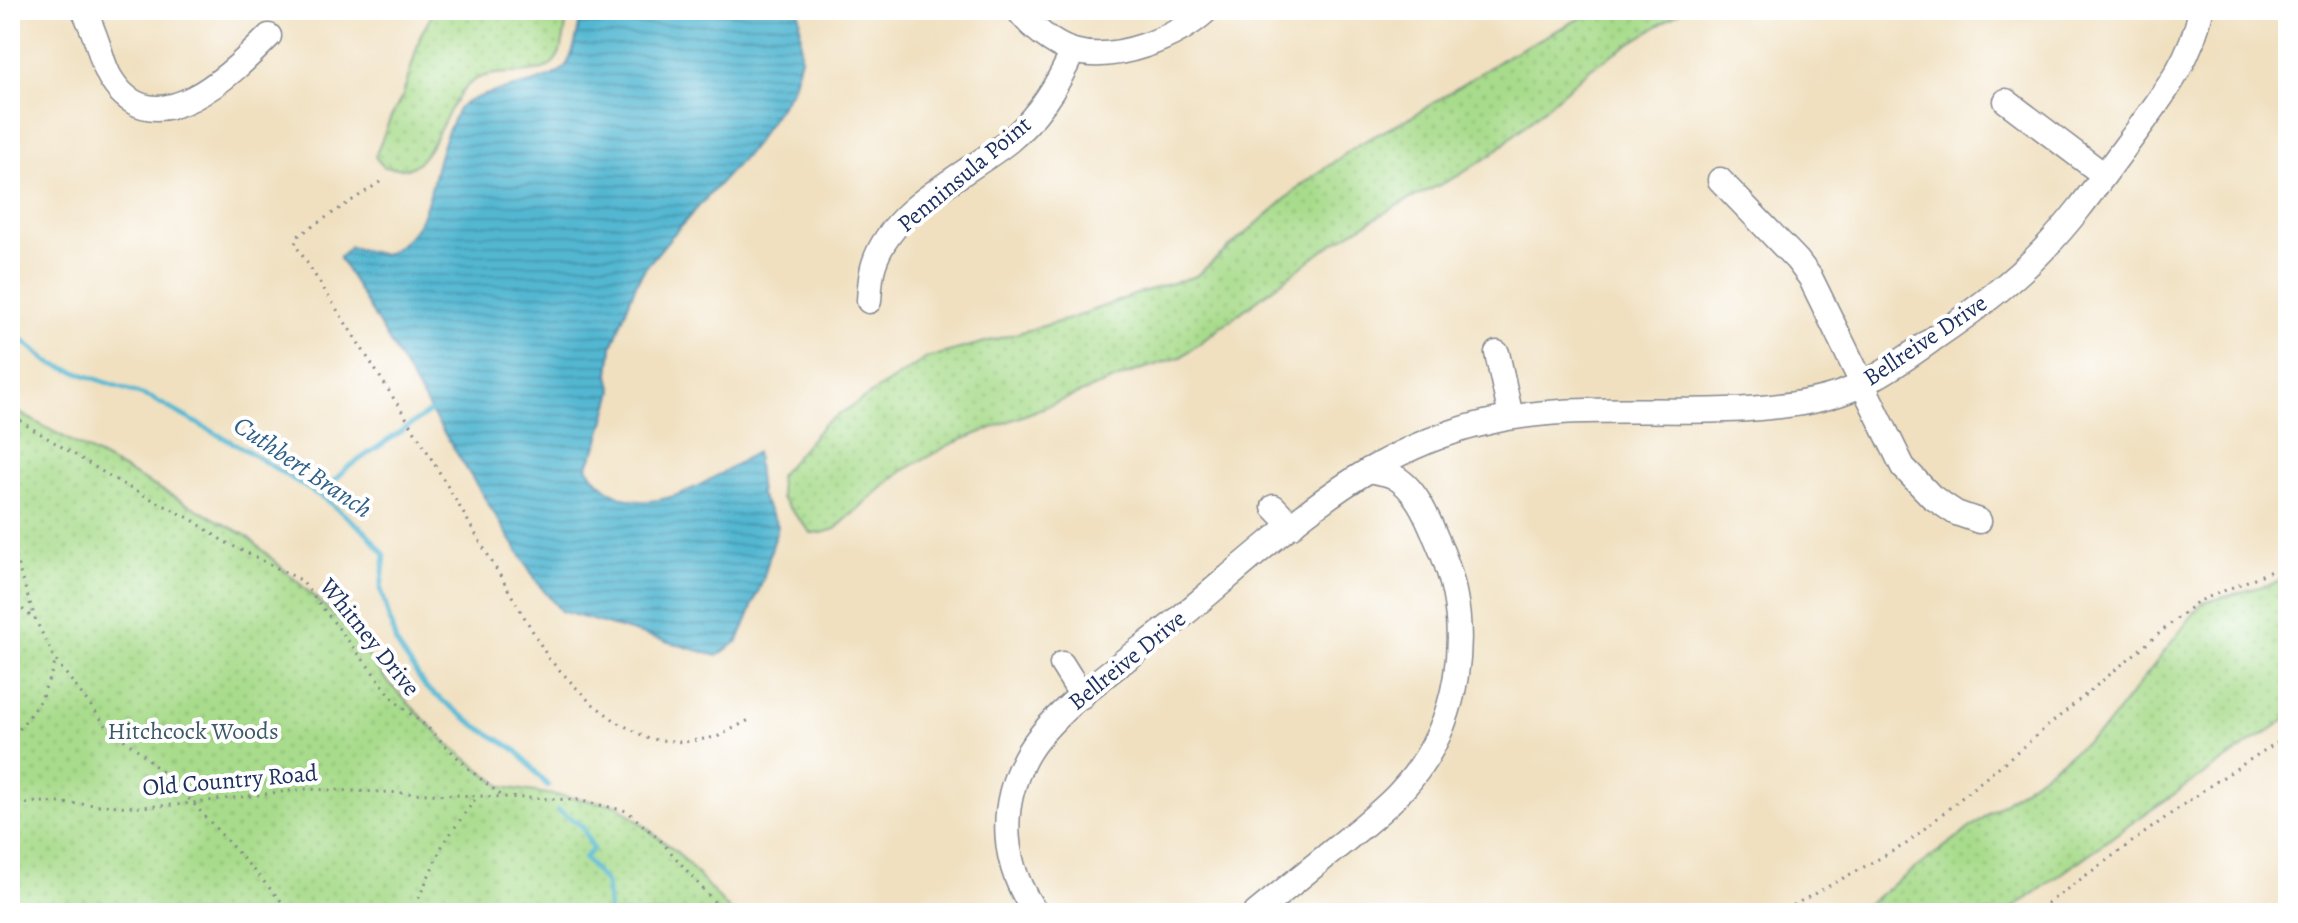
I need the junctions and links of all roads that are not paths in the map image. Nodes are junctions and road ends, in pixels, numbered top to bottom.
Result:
1 (84, 10) edge
2 (1018, 10) edge
3 (1207, 10) edge
4 (2201, 10) edge
5 (269, 36) dead end
6 (1073, 51) junction
7 (2006, 101) dead end
8 (2104, 175) junction
9 (1720, 180) dead end
10 (869, 301) dead end
11 (1497, 353) dead end
12 (1861, 384) junction
13 (1511, 417) junction
14 (1369, 470) junction
15 (1274, 507) dead end
16 (1979, 521) dead end
17 (1292, 526) junction
18 (1062, 664) dead end
19 (1082, 696) junction
20 (1036, 913) edge
21 (1256, 913) edge

1 - 5 street
2 - 6 street
3 - 6 street
4 - 8 street, Bellreive Drive
6 - 10 street, Penninsula Point
7 - 8 street
8 - 12 street, Bellreive Drive
9 - 12 street
11 - 13 street
12 - 13 street, Bellreive Drive
12 - 16 street
13 - 14 street, Bellreive Drive
14 - 17 street, Bellreive Drive
14 - 21 street
15 - 17 street
17 - 19 street, Bellreive Drive
18 - 19 street
19 - 20 street, Bellreive Drive

